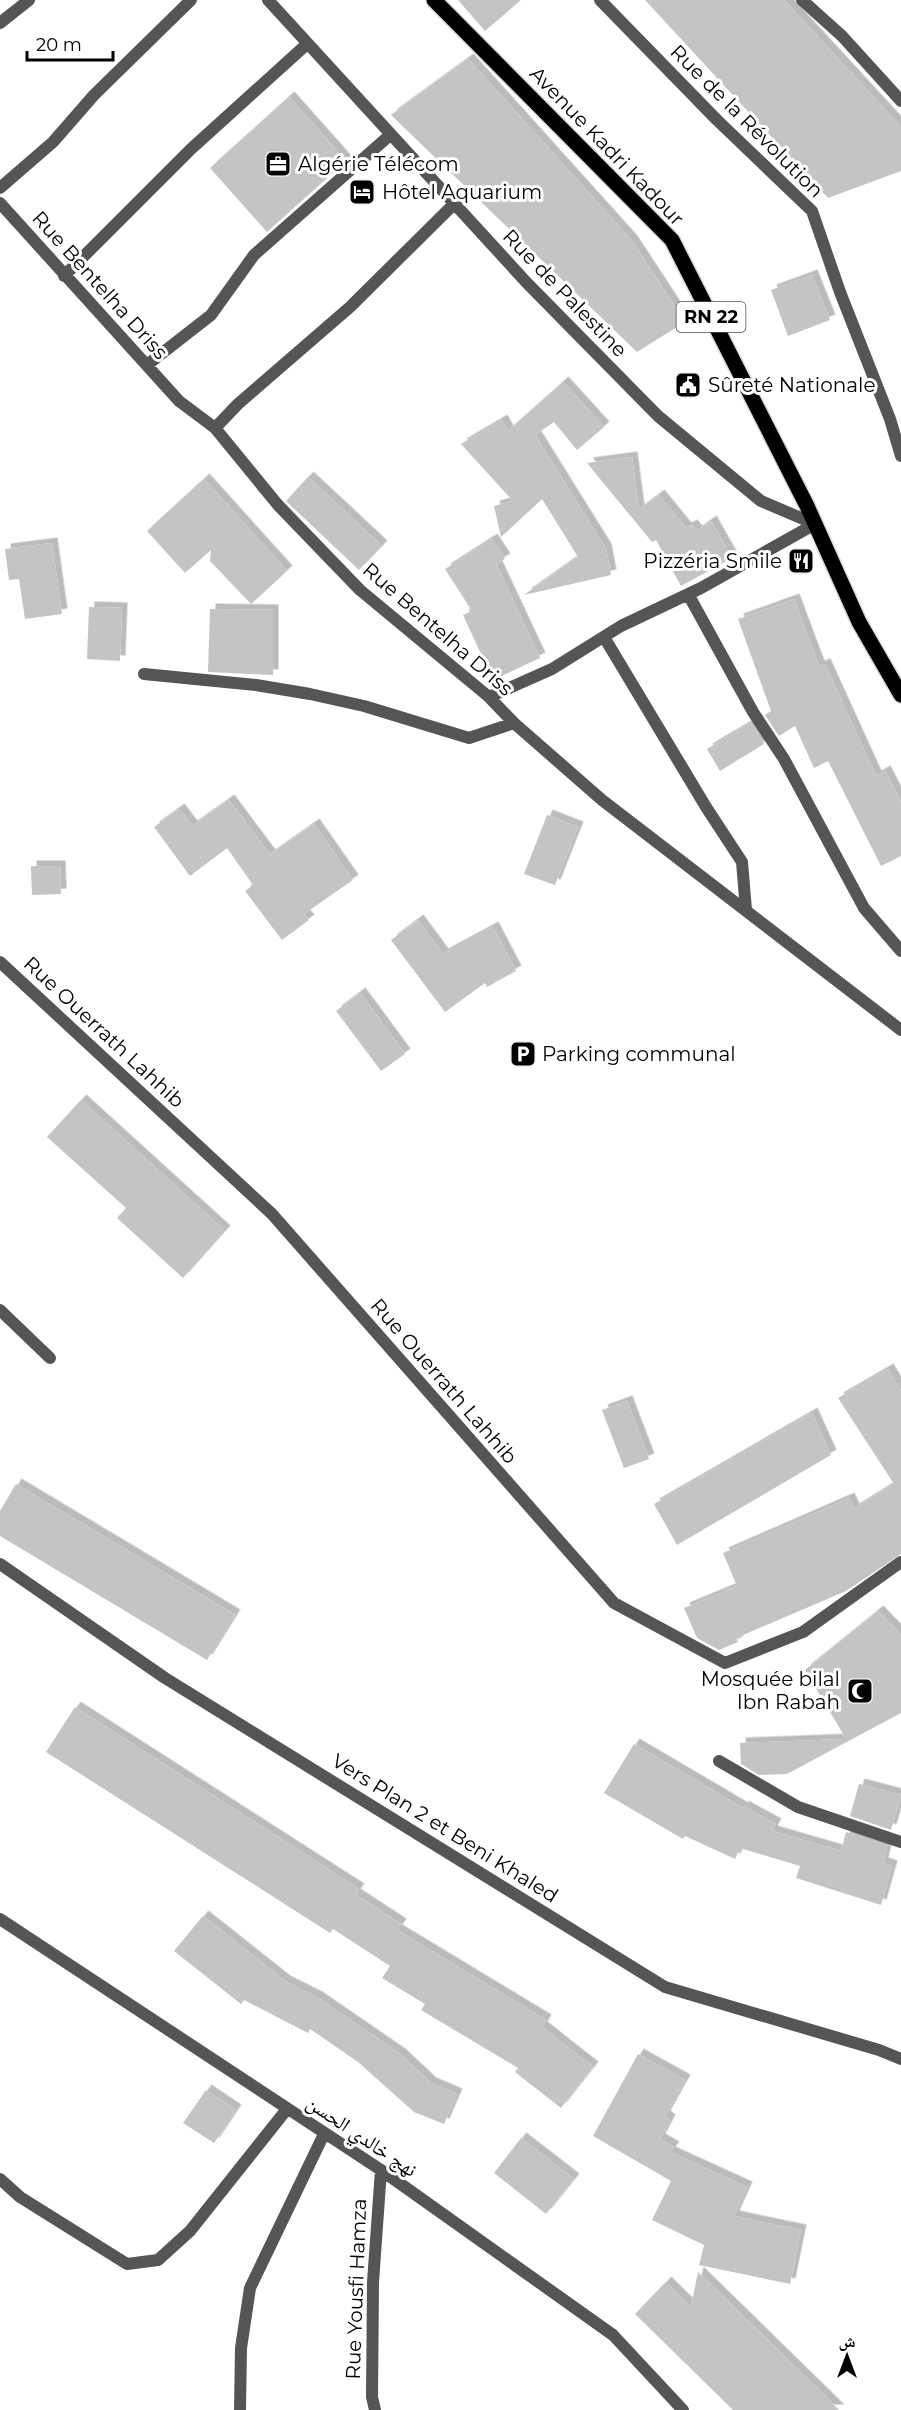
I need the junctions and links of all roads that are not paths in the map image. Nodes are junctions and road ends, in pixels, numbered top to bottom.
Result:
1 (28, 0) edge
2 (190, 0) edge
3 (268, 0) edge
4 (434, 0) edge
5 (600, 0) edge
6 (802, 0) edge
7 (0, 23) edge
8 (307, 44) junction
9 (901, 101) edge
10 (390, 135) junction
11 (0, 188) edge
12 (0, 204) edge
13 (454, 204) junction
14 (64, 276) junction
15 (147, 365) junction
16 (215, 428) junction
17 (901, 456) edge
18 (815, 524) junction
19 (688, 594) junction
20 (604, 637) junction
21 (144, 674) dead end
22 (901, 695) edge
23 (489, 697) junction
24 (514, 723) junction
25 (746, 910) junction
26 (901, 951) edge
27 (0, 962) edge
28 (901, 1030) edge
29 (0, 1310) edge
30 (50, 1358) dead end
31 (901, 1562) edge
32 (0, 1564) edge
33 (718, 1761) dead end
34 (901, 1842) edge
35 (0, 1919) edge
36 (901, 2059) edge
37 (287, 2109) junction
38 (324, 2134) junction
39 (381, 2170) junction
40 (0, 2179) edge
41 (240, 2410) edge
42 (375, 2410) edge
43 (683, 2410) edge

1 - 7 street
2 - 11 street
3 - 8 street, Rue de Palestine
4 - 18 main road, Avenue Kadri Kadour / RN 22
5 - 17 street, Rue de la Révolution
6 - 9 street
8 - 10 street, Rue de Palestine
8 - 14 street
10 - 13 street, Rue de Palestine
10 - 15 street
12 - 14 street, Rue Bentelha Driss
13 - 16 street
13 - 18 street, Rue de Palestine
14 - 15 street, Rue Bentelha Driss
15 - 16 street, Rue Bentelha Driss
16 - 23 street, Rue Bentelha Driss
18 - 19 street
18 - 22 main road, Avenue Kadri Kadour / RN 22
19 - 20 street
19 - 26 street
20 - 23 street
20 - 25 street
21 - 24 street
23 - 24 street, Rue Bentelha Driss
24 - 25 street, Rue Bentelha Driss
25 - 28 street, Rue Bentelha Driss
27 - 31 street, Rue Ouerrath Lahhib
29 - 30 street
32 - 36 street, Vers Plan 2 et Beni Khaled
33 - 34 street
35 - 37 street, نهج خالدي الحسن
37 - 38 street, نهج خالدي الحسن
37 - 40 street
38 - 39 street, نهج خالدي الحسن
38 - 41 street
39 - 42 street, Rue Yousfi Hamza
39 - 43 street, نهج خالدي الحسن

